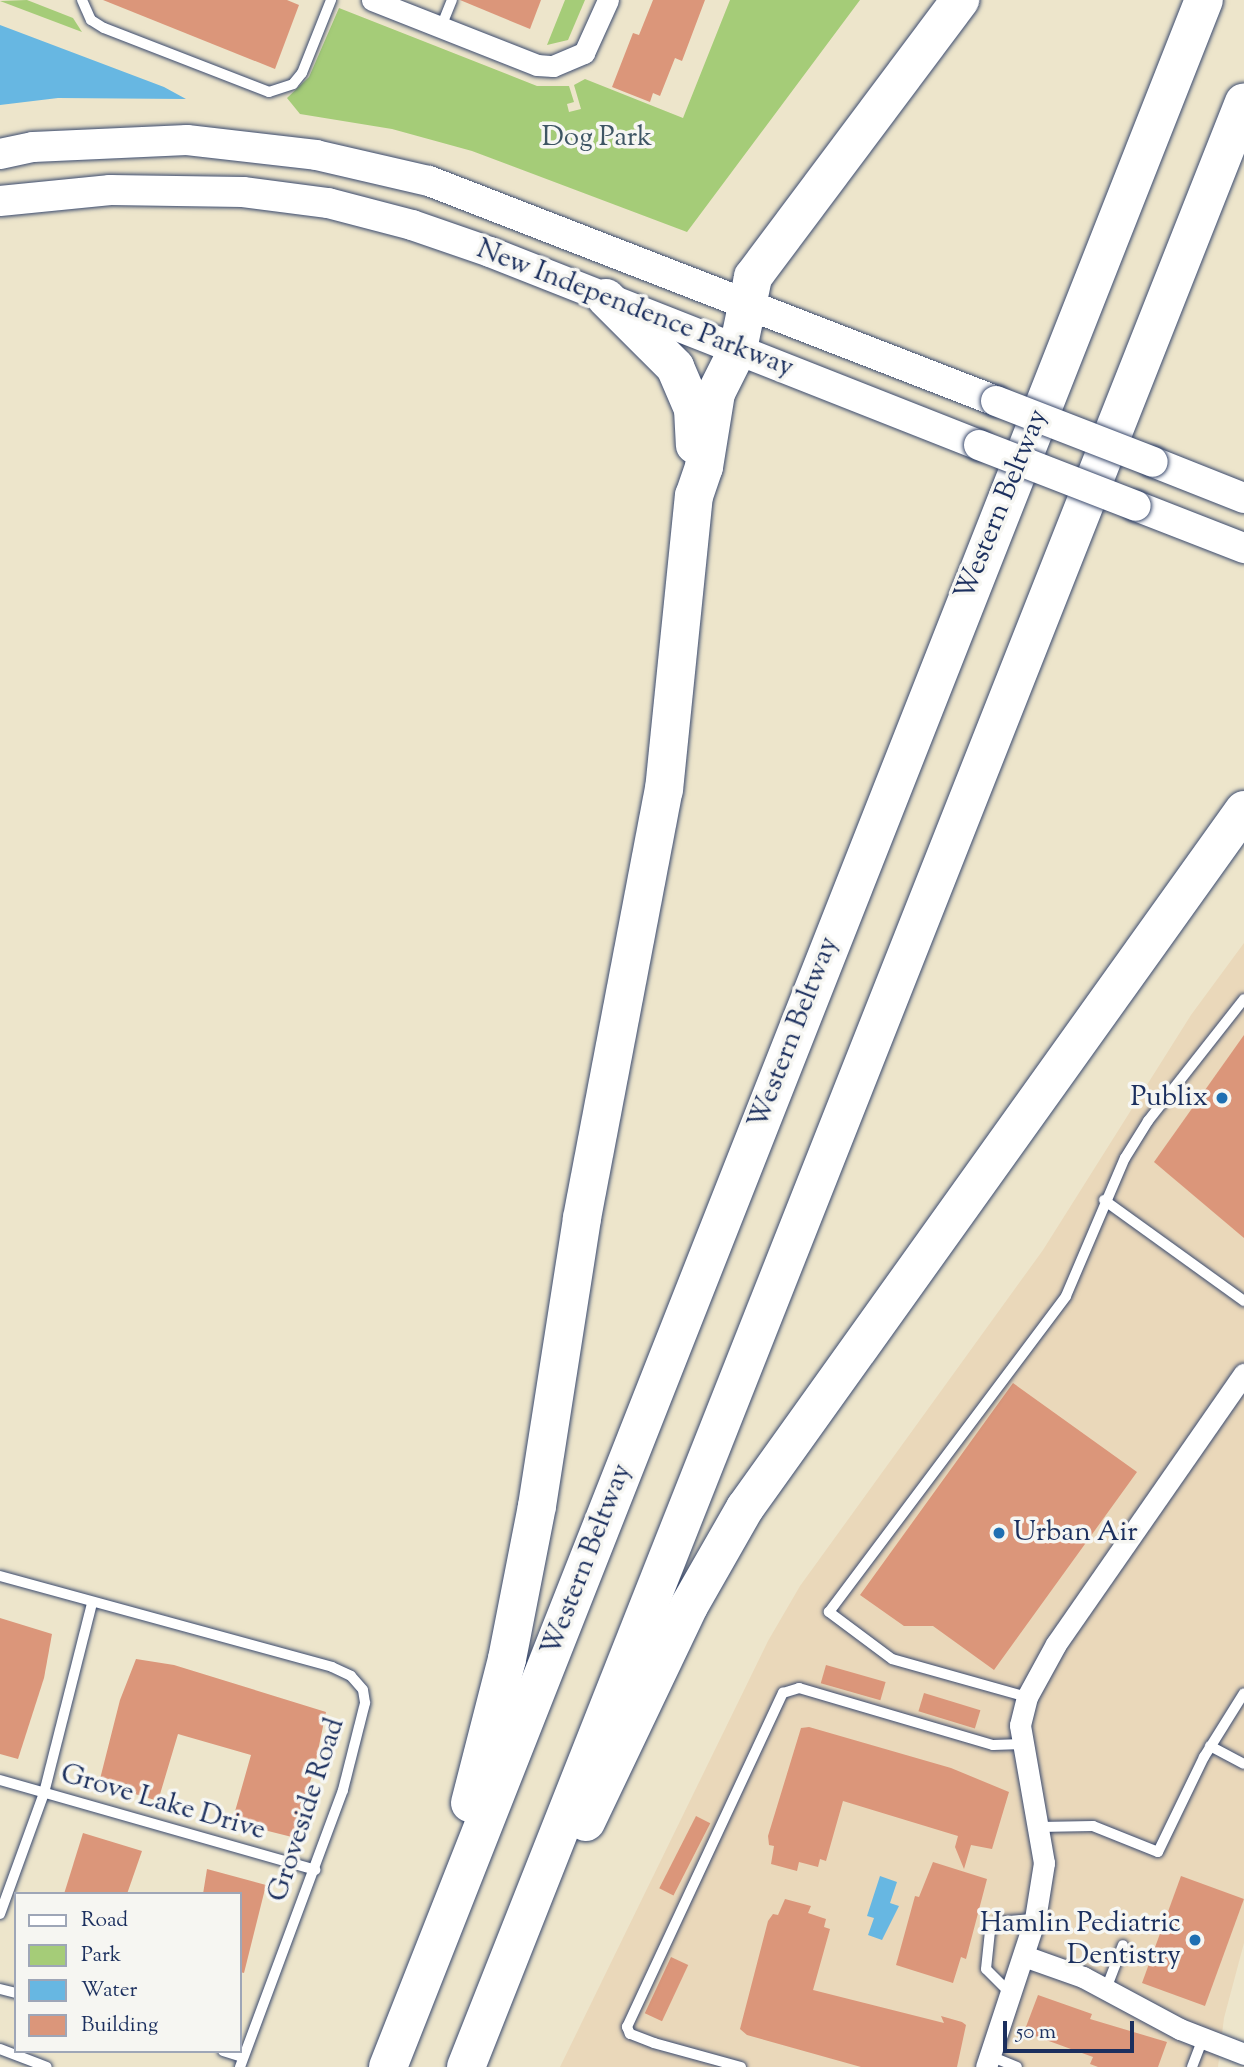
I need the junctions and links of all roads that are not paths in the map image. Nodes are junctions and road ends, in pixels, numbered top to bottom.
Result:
1 (82, 0) edge
2 (331, 0) edge
3 (372, 0) edge
4 (452, 0) edge
5 (608, 0) edge
6 (960, 0) edge
7 (1204, 0) edge
8 (441, 27) junction
9 (1244, 102) edge
10 (0, 154) edge
11 (0, 201) edge
12 (606, 298) junction
13 (746, 303) junction
14 (738, 349) junction
15 (694, 496) junction
16 (1244, 498) edge
17 (1244, 548) edge
18 (1244, 810) edge
19 (1244, 999) edge
20 (1104, 1200) junction
21 (1244, 1301) edge
22 (1244, 1374) edge
23 (0, 1576) edge
24 (92, 1603) junction
25 (1244, 1693) edge
26 (1027, 1698) junction
27 (1023, 1744) junction
28 (1210, 1746) junction
29 (1244, 1764) edge
30 (0, 1780) edge
31 (44, 1793) junction
32 (1039, 1827) junction
33 (314, 1870) junction
34 (0, 1914) edge
35 (1035, 1919) junction
36 (1123, 1945) dead end
37 (1024, 1956) junction
38 (1106, 1989) junction
39 (497, 1991) junction
40 (1011, 1994) junction
41 (1203, 2038) junction
42 (0, 2049) edge
43 (225, 2053) edge
44 (1244, 2054) edge
45 (391, 2060) edge
46 (241, 2062) edge
47 (988, 2062) edge
48 (47, 2067) edge
49 (466, 2067) edge
50 (741, 2067) edge
51 (1017, 2067) edge
52 (1192, 2067) edge

1 - 2 lane
3 - 8 street
4 - 8 lane
5 - 8 street
6 - 13 highway
7 - 45 highway, Western Beltway
9 - 39 highway
10 - 13 main road, New Independence Parkway
11 - 12 main road, New Independence Parkway
12 - 14 main road, New Independence Parkway
12 - 15 highway
13 - 14 highway
13 - 16 main road, New Independence Parkway, bridge
14 - 15 highway
14 - 17 main road, New Independence Parkway, bridge
15 - 45 highway
18 - 39 highway
19 - 20 lane
20 - 21 lane
20 - 26 lane
22 - 26 street
23 - 24 lane, Groveside Road
24 - 31 lane
24 - 33 lane, Groveside Road
25 - 28 lane
26 - 27 street
27 - 32 street
27 - 50 lane
28 - 29 lane
28 - 32 lane
30 - 31 lane, Grove Lake Drive
31 - 33 lane, Grove Lake Drive
31 - 34 lane
32 - 35 street
33 - 46 lane, Groveside Road
35 - 37 street
35 - 40 lane
36 - 38 lane
37 - 38 street
37 - 40 street
38 - 41 street
39 - 49 highway
40 - 47 street
41 - 44 street
41 - 52 lane
42 - 48 lane
43 - 46 lane
47 - 51 lane

